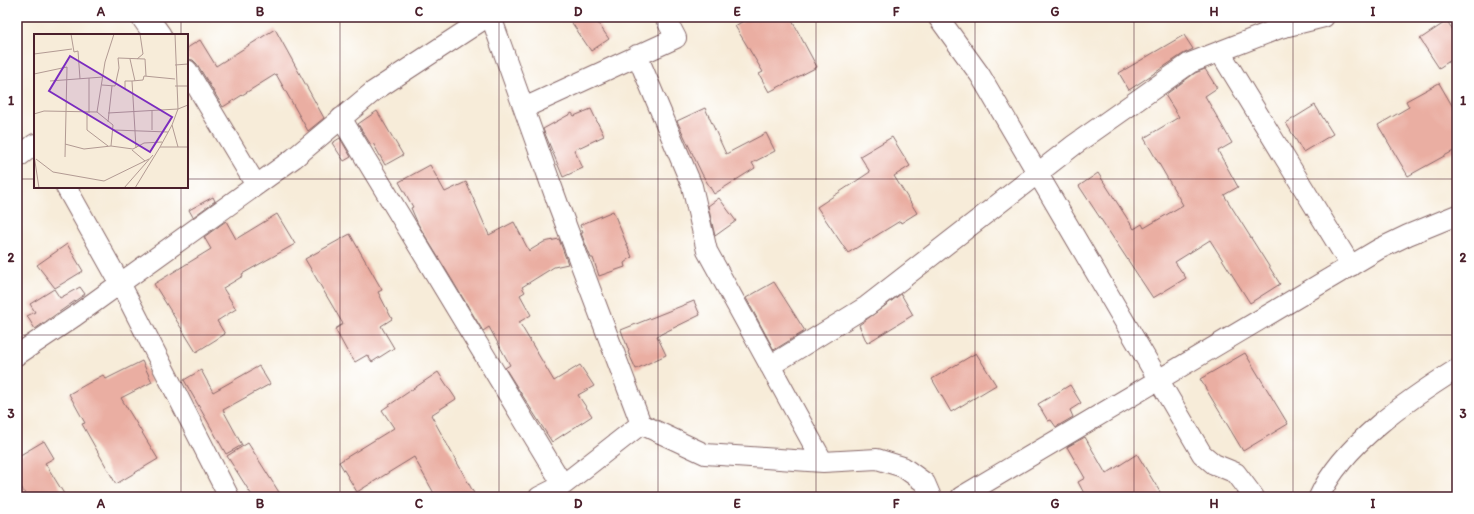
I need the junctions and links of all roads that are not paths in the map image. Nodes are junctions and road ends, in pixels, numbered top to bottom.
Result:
1 (141, 17) edge
2 (487, 17) edge
3 (491, 17) edge
4 (665, 17) edge
5 (938, 17) edge
6 (1324, 17) edge
7 (160, 34) edge
8 (1220, 52) junction
9 (637, 55) junction
10 (188, 72) edge
11 (524, 108) junction
12 (341, 118) junction
13 (34, 145) edge
14 (17, 158) edge
15 (1039, 173) junction
16 (256, 185) junction
17 (67, 188) edge
18 (1457, 215) edge
19 (1351, 266) junction
20 (120, 283) junction
21 (17, 355) edge
22 (770, 366) junction
23 (1457, 369) edge
24 (1159, 379) junction
25 (641, 424) junction
26 (823, 462) junction
27 (549, 493) edge
28 (229, 497) edge
29 (932, 497) edge
30 (961, 497) edge
31 (1254, 497) edge
32 (1319, 497) edge

1 - 7 street
2 - 12 street
3 - 11 street
4 - 9 street
5 - 15 street
6 - 8 street
8 - 15 street
8 - 19 street
9 - 11 street
9 - 22 street
10 - 16 street
11 - 25 street
12 - 16 street
12 - 27 street
13 - 14 street
15 - 22 street
15 - 24 street
16 - 20 street
17 - 20 street
18 - 19 street
19 - 24 street
20 - 21 street
20 - 28 street
22 - 26 street
23 - 32 street
24 - 30 street
24 - 31 street
25 - 26 street
25 - 27 street
26 - 29 street

